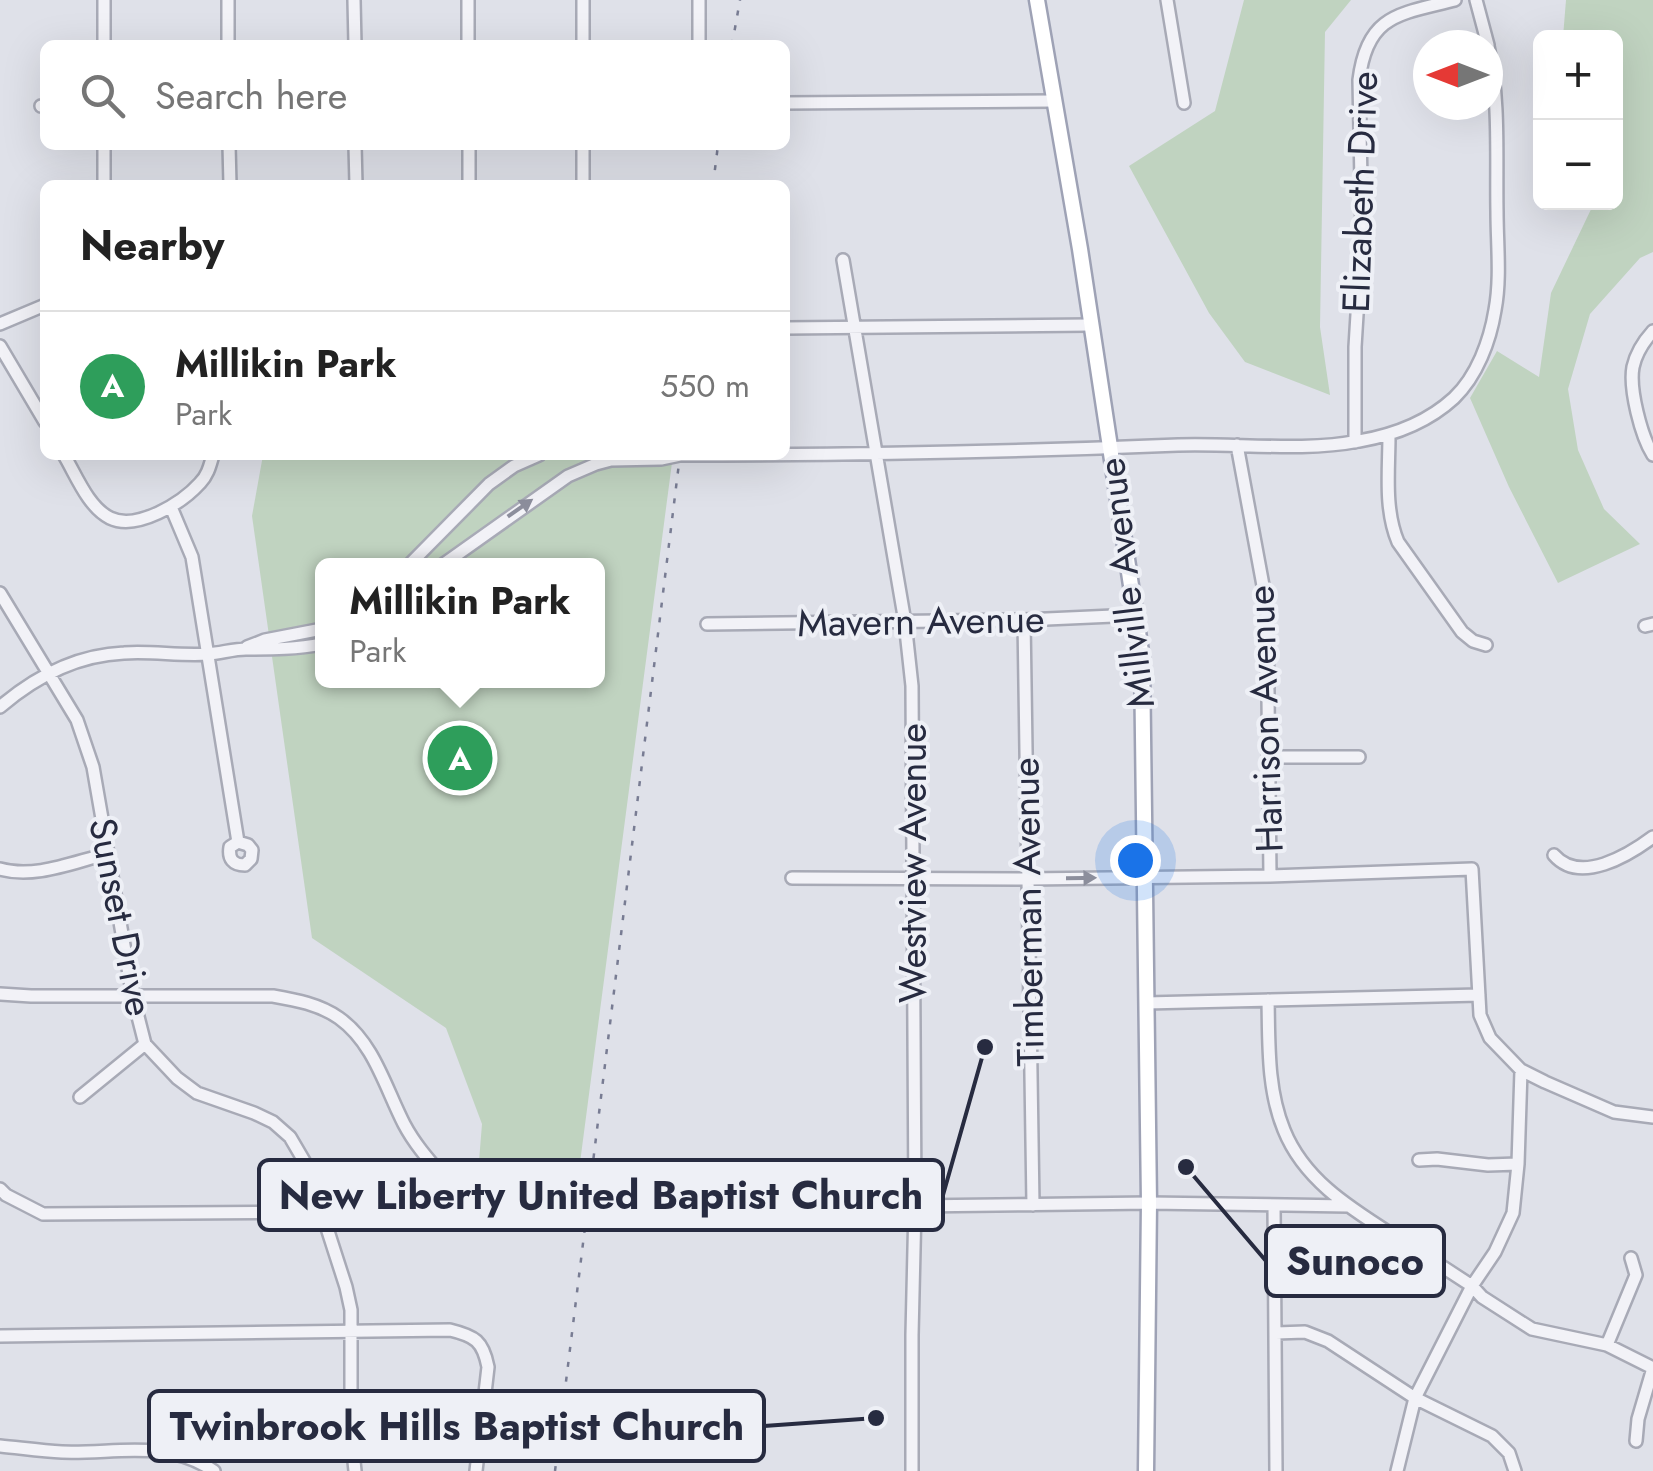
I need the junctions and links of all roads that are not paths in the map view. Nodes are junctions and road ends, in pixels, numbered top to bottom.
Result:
1 (104, 0) edge
2 (228, 0) edge
3 (354, 0) edge
4 (468, 0) edge
5 (583, 0) edge
6 (699, 0) edge
7 (1037, 0) edge
8 (1166, 0) edge
9 (1455, 0) edge
10 (1476, 0) edge
11 (1484, 30) edge
12 (104, 40) edge
13 (228, 40) edge
14 (355, 40) edge
15 (468, 40) edge
16 (583, 40) edge
17 (699, 40) edge
18 (1053, 101) junction
19 (790, 103) edge
20 (1184, 104) dead end
21 (1496, 120) edge
22 (104, 150) edge
23 (229, 150) edge
24 (356, 150) edge
25 (468, 150) edge
26 (583, 150) edge
27 (104, 180) edge
28 (230, 180) edge
29 (356, 180) edge
30 (469, 180) edge
31 (583, 180) edge
32 (843, 260) dead end
33 (40, 308) edge
34 (0, 324) edge
35 (1090, 324) junction
36 (856, 327) junction
37 (790, 328) edge
38 (1653, 331) edge
39 (0, 346) edge
40 (40, 414) edge
41 (1389, 435) junction
42 (1355, 442) junction
43 (1237, 444) junction
44 (1110, 448) junction
45 (790, 455) edge
46 (876, 455) junction
47 (1653, 455) edge
48 (67, 460) edge
49 (212, 460) edge
50 (528, 460) edge
51 (611, 460) edge
52 (170, 506) junction
53 (416, 558) edge
54 (453, 558) edge
55 (0, 593) edge
56 (1136, 616) junction
57 (1024, 620) junction
58 (904, 622) junction
59 (707, 624) dead end
60 (315, 630) edge
61 (315, 645) edge
62 (1486, 645) dead end
63 (243, 649) junction
64 (208, 654) junction
65 (50, 673) junction
66 (0, 707) edge
67 (1359, 757) dead end
68 (1269, 758) junction
69 (1653, 837) edge
70 (238, 842) dead end
71 (107, 854) junction
72 (1554, 855) dead end
73 (0, 869) edge
74 (1270, 876) junction
75 (1145, 877) junction
76 (792, 878) dead end
77 (914, 879) junction
78 (1028, 880) junction
79 (0, 994) edge
80 (1479, 995) junction
81 (133, 997) junction
82 (1268, 1000) junction
83 (1146, 1003) junction
84 (146, 1044) junction
85 (1521, 1070) junction
86 (80, 1097) dead end
87 (1653, 1117) edge
88 (1419, 1160) dead end
89 (1518, 1164) junction
90 (0, 1189) edge
91 (1149, 1203) junction
92 (1032, 1204) junction
93 (1274, 1204) junction
94 (915, 1206) junction
95 (1348, 1206) junction
96 (323, 1212) junction
97 (1631, 1258) dead end
98 (1472, 1286) junction
99 (351, 1331) junction
100 (1276, 1333) junction
101 (0, 1336) edge
102 (1608, 1345) junction
103 (1653, 1368) edge
104 (1415, 1398) junction
105 (1636, 1441) dead end
106 (0, 1446) edge
107 (214, 1471) edge
108 (355, 1471) edge
109 (476, 1471) edge
110 (912, 1471) edge
111 (1146, 1471) edge
112 (1276, 1471) edge
113 (1397, 1471) edge
114 (1515, 1471) edge

1 - 12 street
2 - 13 street
3 - 14 street
4 - 15 street
5 - 16 street
6 - 17 street
7 - 18 main road, Millville Avenue
8 - 20 street
9 - 42 street, Elizabeth Drive
10 - 11 street
18 - 19 street
18 - 35 main road, Millville Avenue
21 - 41 street
22 - 27 street
23 - 28 street
24 - 29 street
25 - 30 street
26 - 31 street
32 - 36 street, Westview Avenue
33 - 34 street
35 - 36 street
35 - 44 main road, Millville Avenue
36 - 37 street
36 - 46 street, Westview Avenue
38 - 47 street
39 - 40 street
41 - 42 street
41 - 62 street
42 - 43 street
43 - 44 street
43 - 68 street, Harrison Avenue
44 - 46 street
44 - 56 main road, Millville Avenue
45 - 46 street
46 - 58 street, Westview Avenue
48 - 52 street
49 - 52 street
50 - 53 street
54 -> 51 street
52 - 64 street
55 - 65 street, Sunset Drive
56 - 57 street, Mavern Avenue
56 - 75 main road, Millville Avenue
57 - 58 street, Mavern Avenue
57 - 78 street, Timberman Avenue
58 - 59 street, Mavern Avenue
58 - 77 street, Westview Avenue
60 - 63 street
61 - 63 street
63 - 64 street
64 - 65 street
64 - 70 street
65 - 66 street
65 - 71 street, Sunset Drive
67 - 68 street
68 - 74 street, Harrison Avenue
69 - 72 street
71 - 73 street
71 - 81 street, Sunset Drive
74 - 75 street
74 - 80 street
78 -> 75 street
75 - 83 main road, Millville Avenue
76 - 77 street
77 - 78 street
77 - 94 street, Westview Avenue
78 - 92 street, Timberman Avenue
79 - 81 street
80 - 82 street
80 - 85 street
81 - 84 street, Sunset Drive
81 - 96 street
82 - 83 street
82 - 95 street
83 - 91 main road, Millville Avenue
84 - 86 street
84 - 96 street, Sunset Drive
85 - 87 street
85 - 89 street
88 - 89 street
89 - 98 street
90 - 96 street
91 - 92 street
91 - 93 street
91 - 111 main road, Millville Avenue
92 - 94 street
93 - 95 street
93 - 100 street
94 - 110 street, Westview Avenue
95 - 98 street
96 - 99 street, Sunset Drive
97 - 102 street
98 - 102 street
98 - 104 street
99 - 101 street
99 - 108 street, Sunset Drive
99 - 109 street
100 - 104 street
100 - 112 street
102 - 103 street
103 - 105 street
104 - 113 street
104 - 114 street
106 - 107 street

